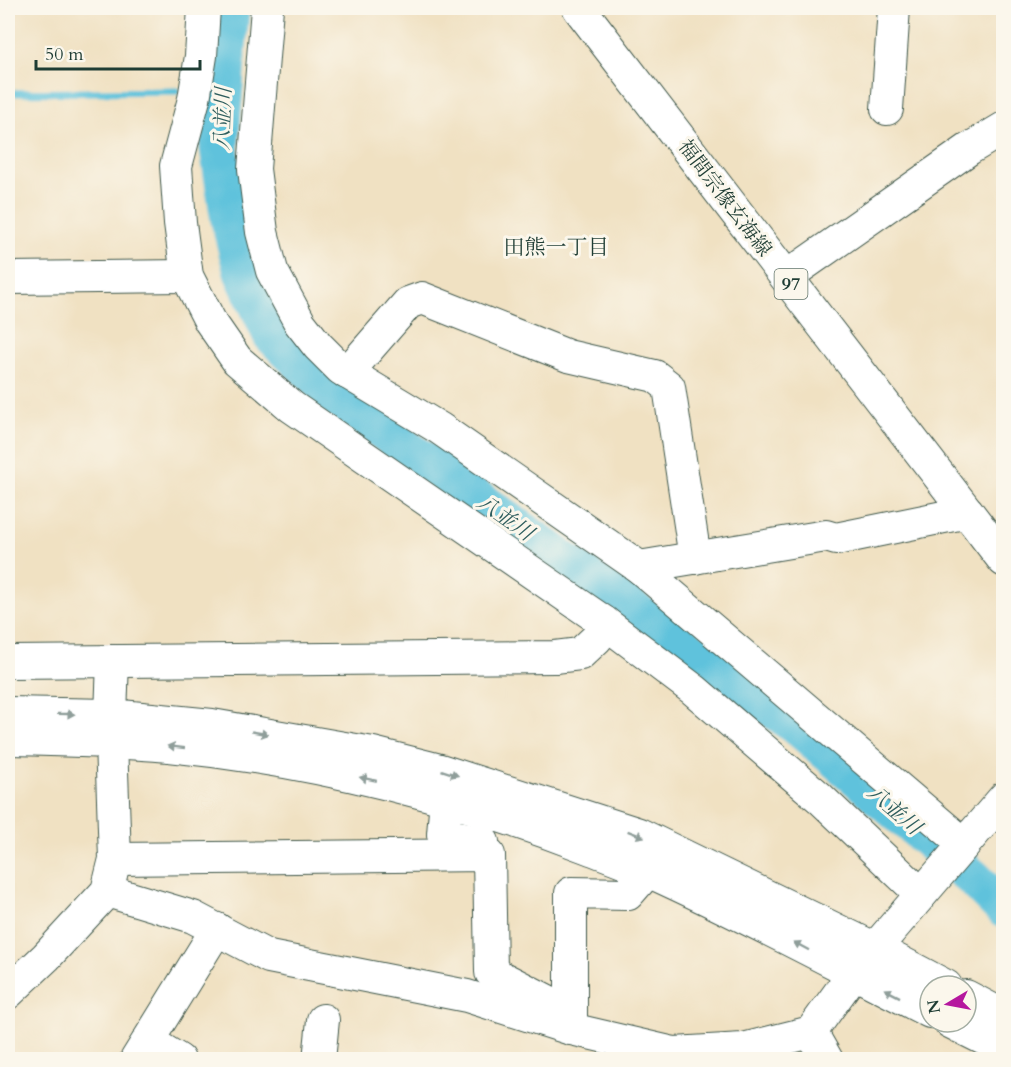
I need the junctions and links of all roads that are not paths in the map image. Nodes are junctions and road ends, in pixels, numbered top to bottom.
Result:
1 (204, 8) edge
2 (267, 8) edge
3 (579, 8) edge
4 (894, 8) edge
5 (887, 109) dead end
6 (1004, 128) edge
7 (187, 276) junction
8 (786, 277) junction
9 (8, 279) edge
10 (347, 373) junction
11 (968, 512) junction
12 (695, 558) junction
13 (1004, 560) edge
14 (639, 567) junction
15 (604, 622) junction
16 (113, 661) junction
17 (8, 662) edge
18 (8, 713) edge
19 (111, 728) junction
20 (8, 739) edge
21 (446, 798) junction
22 (1004, 798) edge
23 (960, 848) junction
24 (489, 855) junction
25 (115, 859) junction
26 (648, 871) junction
27 (924, 890) junction
28 (107, 891) junction
29 (217, 929) junction
30 (874, 948) junction
31 (853, 974) junction
32 (923, 974) edge
33 (8, 993) edge
34 (978, 1002) edge
35 (918, 1006) edge
36 (1004, 1016) edge
37 (323, 1020) dead end
38 (571, 1022) junction
39 (811, 1032) junction
40 (974, 1034) edge
41 (1004, 1049) edge
42 (142, 1050) edge
43 (179, 1059) edge
44 (320, 1059) edge
45 (827, 1059) edge

1 - 7 street
2 - 10 street
3 - 8 main road, 福間宗像玄海線 / 97
4 - 5 street
6 - 8 street
7 - 9 street
7 - 15 street
8 - 11 main road, 福間宗像玄海線 / 97
10 - 12 street
10 - 14 street
11 - 12 street
11 - 13 main road, 福間宗像玄海線 / 97
12 - 14 street
14 - 23 street
15 - 16 street
15 - 27 street
16 - 17 street
16 - 19 street
18 -> 19 street
19 - 20 street
21 -> 19 street
19 - 25 street
19 -> 30 street
21 - 24 street
21 - 26 street
22 - 23 street
23 - 27 street
24 - 25 street
24 - 38 street
25 - 28 street
31 -> 26 street
26 - 38 street
27 - 30 street
28 - 29 street
28 - 33 street
29 - 38 street
29 - 42 street
30 - 31 street
30 - 32 street
35 -> 31 street
31 - 39 street
34 - 36 street
37 - 44 street
38 - 39 street
39 - 45 street
40 - 41 street
42 - 43 street

